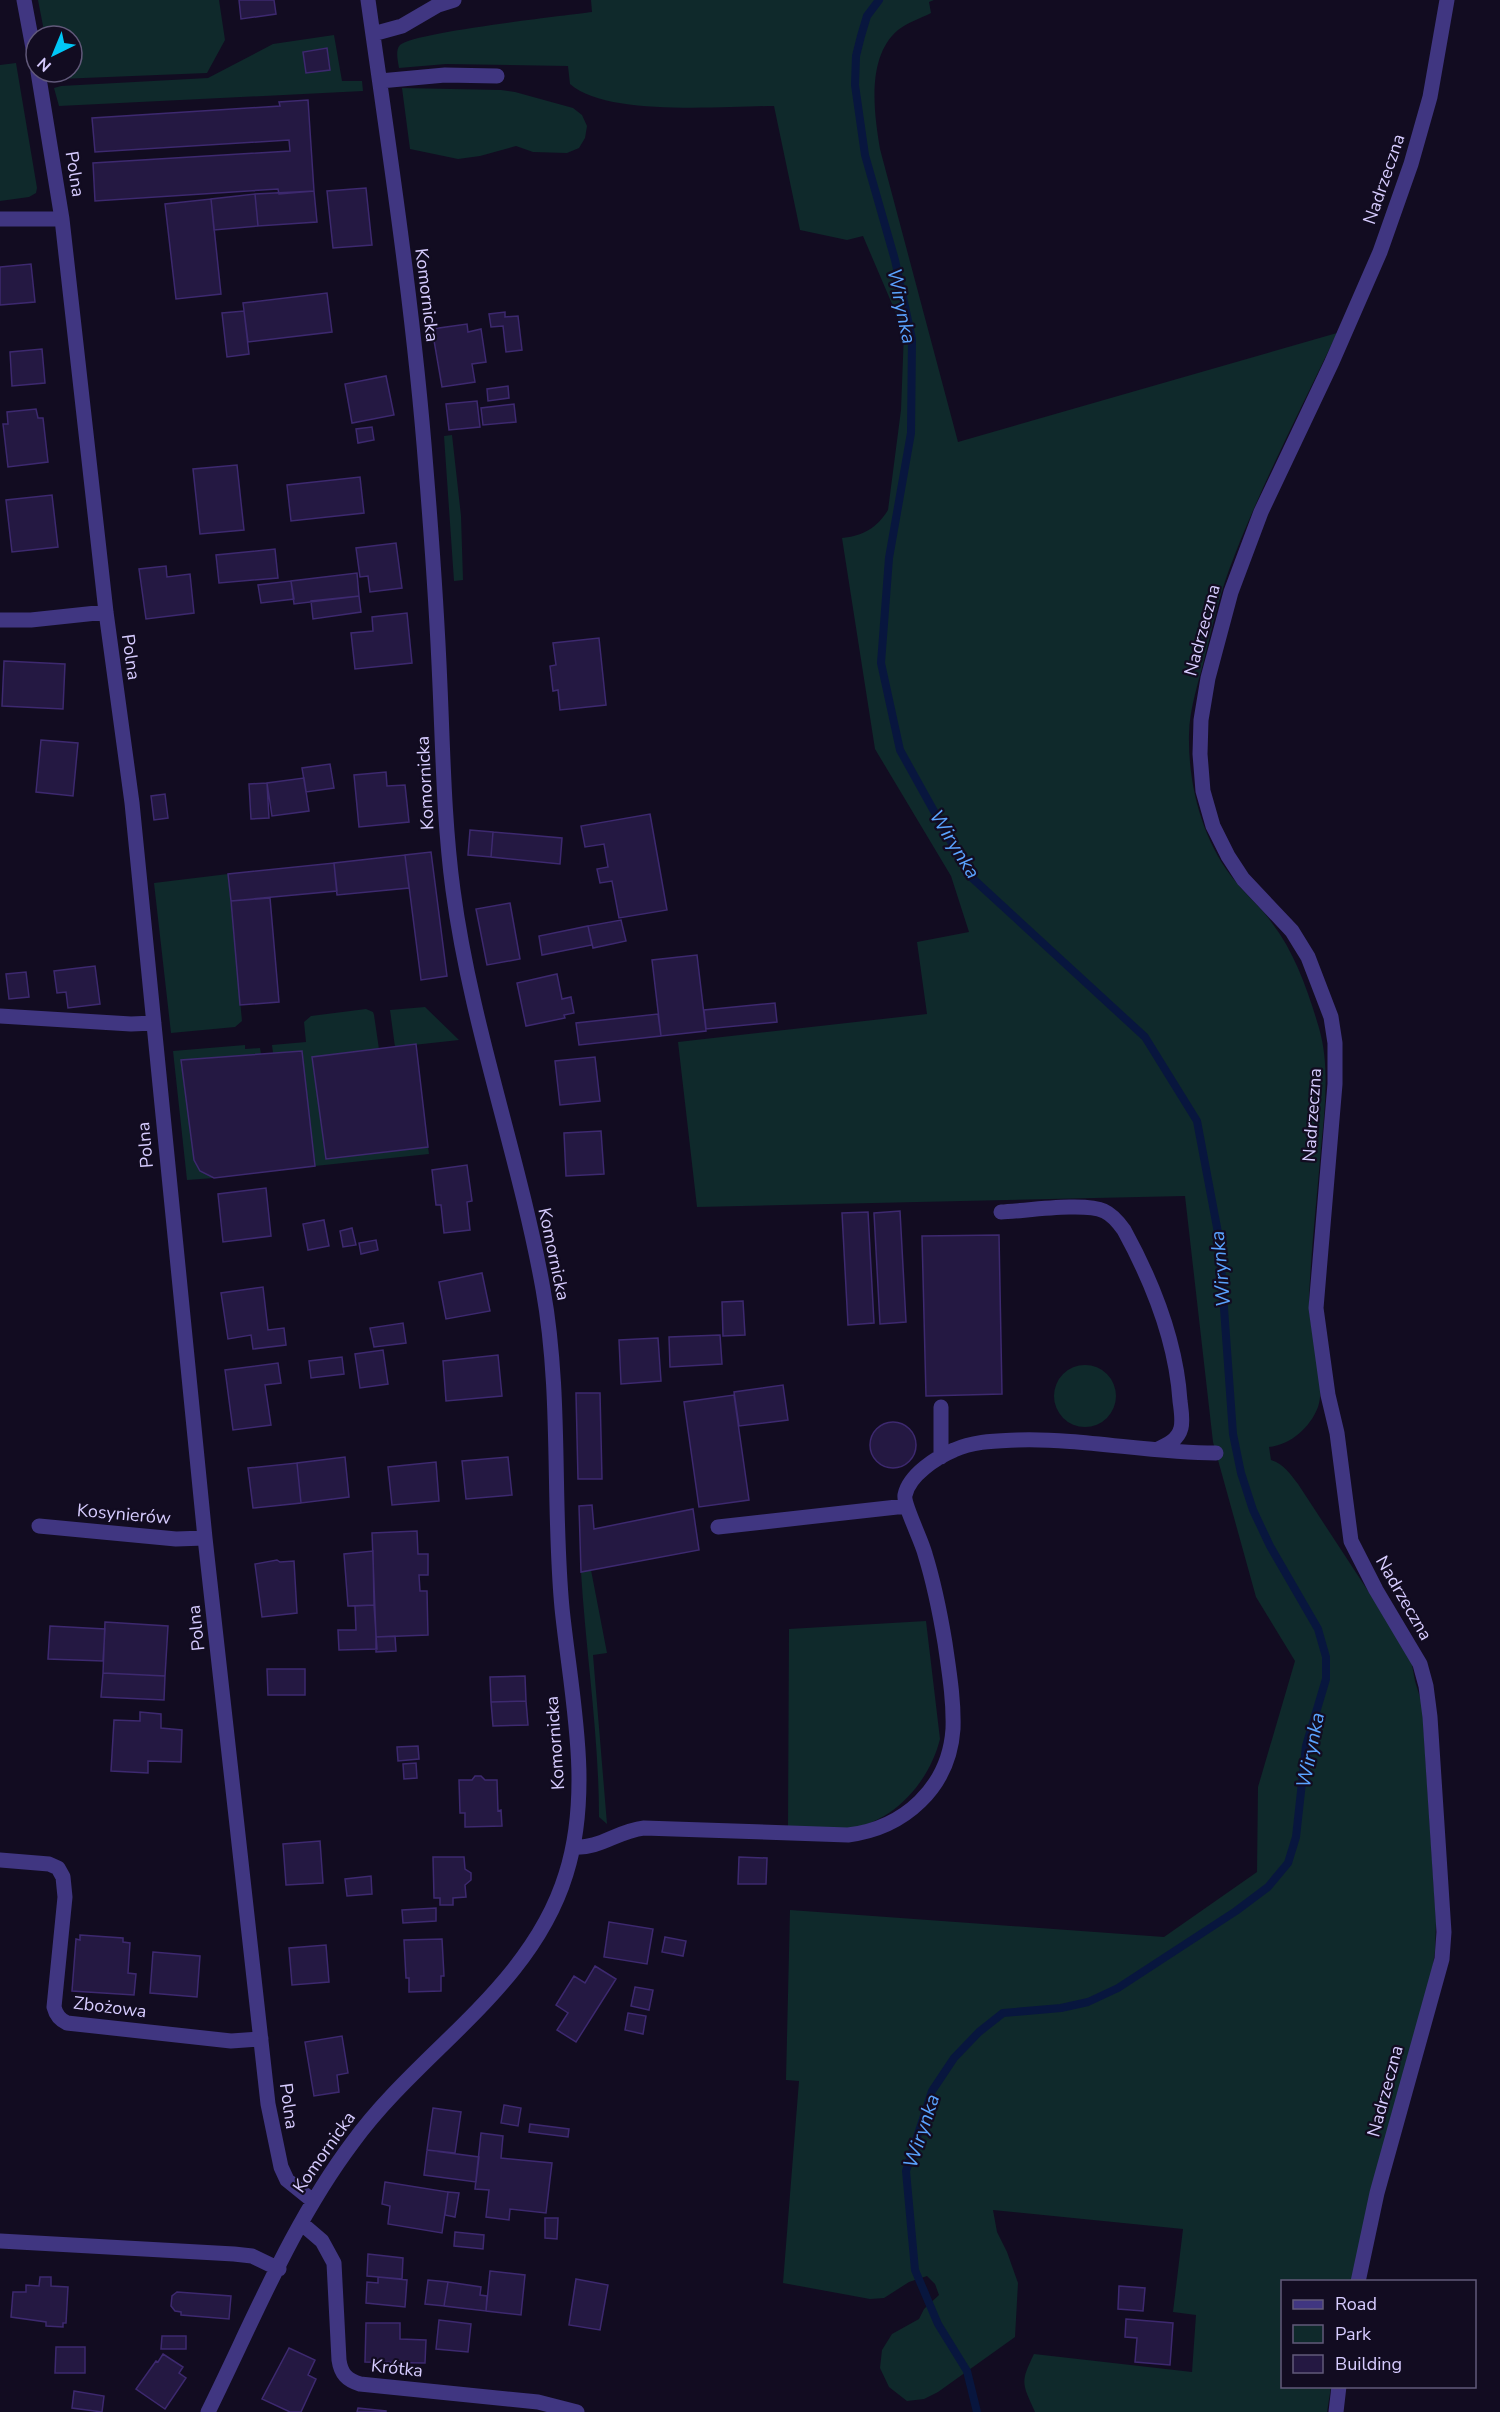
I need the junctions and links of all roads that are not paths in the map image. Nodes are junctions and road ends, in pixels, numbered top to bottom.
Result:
1 (24, 0) edge
2 (368, 0) edge
3 (454, 0) edge
4 (1447, 0) edge
5 (421, 7) edge
6 (28, 24) edge
7 (373, 34) junction
8 (497, 76) dead end
9 (380, 81) junction
10 (40, 84) edge
11 (0, 219) edge
12 (62, 219) junction
13 (105, 612) junction
14 (0, 620) edge
15 (0, 1016) edge
16 (154, 1023) junction
17 (1001, 1212) dead end
18 (941, 1407) dead end
19 (1158, 1449) junction
20 (1216, 1453) dead end
21 (942, 1457) junction
22 (906, 1506) junction
23 (39, 1526) dead end
24 (718, 1527) dead end
25 (205, 1538) junction
26 (574, 1847) junction
27 (0, 1860) edge
28 (261, 2039) junction
29 (313, 2201) junction
30 (301, 2223) junction
31 (0, 2241) edge
32 (279, 2269) junction
33 (1358, 2280) edge
34 (1339, 2388) edge
35 (208, 2412) edge
36 (577, 2412) edge
37 (1336, 2412) edge

1 - 6 street
2 - 7 street, Komornicka
3 - 5 street
4 - 33 street, Nadrzeczna
5 - 7 street
7 - 9 street, Komornicka
8 - 9 street
9 - 26 street, Komornicka
10 - 12 street, Polna
11 - 12 street
12 - 13 street, Polna
13 - 14 street
13 - 16 street, Polna
15 - 16 street
16 - 25 street, Polna
17 - 19 street
18 - 21 street
19 - 20 street
19 - 21 street
21 - 22 street
22 - 24 street
22 - 26 street
23 - 25 street, Kosynierów
25 - 28 street, Polna
26 - 29 street, Komornicka
27 - 28 street, Zbożowa
28 - 29 street, Polna
29 - 30 street, Komornicka
30 - 32 street, Komornicka
30 - 36 street, Krótka
31 - 32 street
32 - 35 street, Komornicka
34 - 37 street

